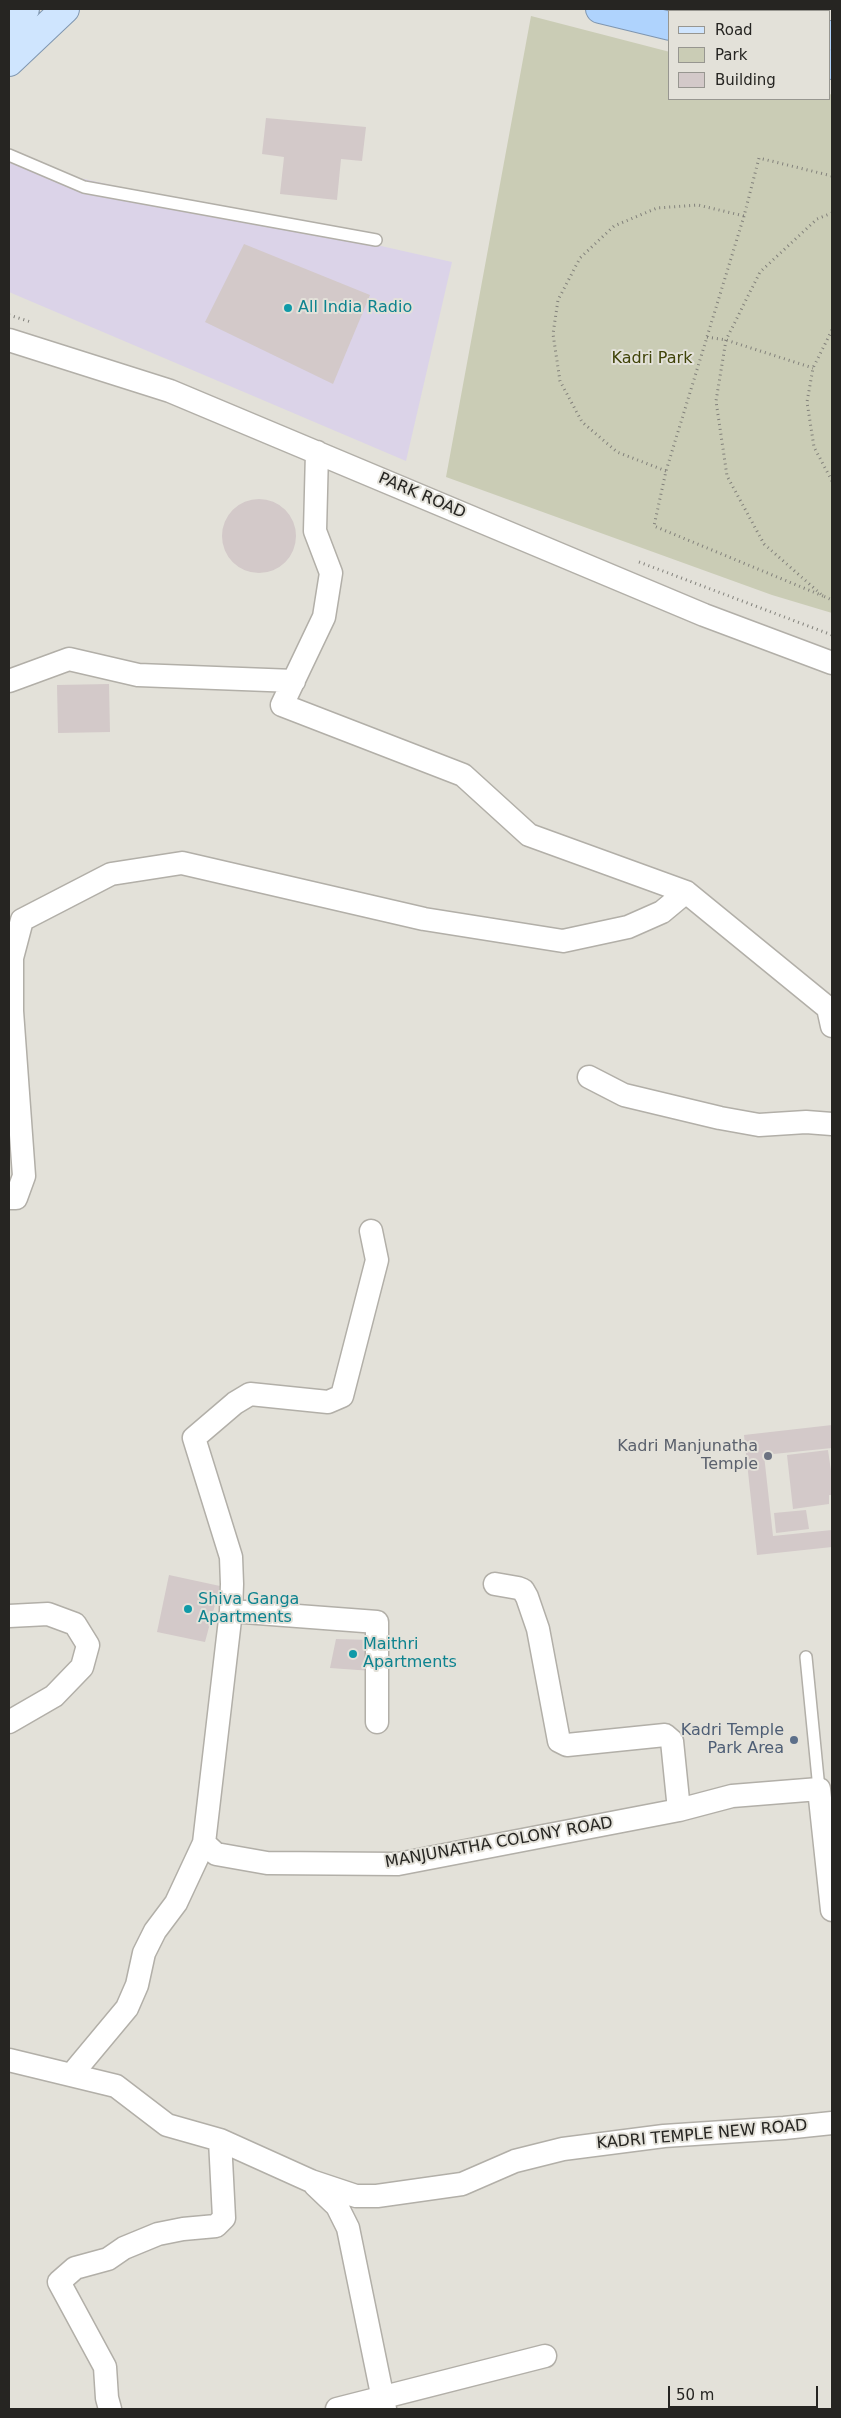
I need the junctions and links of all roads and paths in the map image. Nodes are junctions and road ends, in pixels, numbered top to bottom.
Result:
1 (25, 9) edge
2 (65, 9) edge
3 (600, 9) edge
4 (668, 26) edge
5 (9, 29) edge
6 (9, 62) edge
7 (9, 155) edge
8 (832, 176) edge
9 (832, 213) edge
10 (744, 216) junction
11 (376, 240) dead end
12 (832, 330) edge
13 (707, 337) junction
14 (9, 340) edge
15 (726, 340) junction
16 (813, 368) junction
17 (317, 452) junction
18 (666, 471) junction
19 (832, 481) edge
20 (823, 596) junction
21 (832, 600) edge
22 (832, 663) edge
23 (9, 681) edge
24 (294, 681) junction
25 (686, 892) junction
26 (832, 1026) edge
27 (589, 1076) dead end
28 (832, 1124) edge
29 (9, 1198) edge
30 (371, 1231) dead end
31 (496, 1584) dead end
32 (231, 1611) junction
33 (9, 1616) edge
34 (806, 1657) dead end
35 (9, 1722) edge
36 (377, 1722) dead end
37 (819, 1789) junction
38 (679, 1810) junction
39 (204, 1843) junction
40 (832, 1910) edge
41 (9, 2060) edge
42 (72, 2074) junction
43 (832, 2123) edge
44 (220, 2140) junction
45 (311, 2181) junction
46 (546, 2356) dead end
47 (384, 2403) edge
48 (110, 2409) edge
49 (337, 2409) edge

1 - 5 main road
2 - 6 main road
3 - 4 highway
7 - 11 lane
8 - 10 path
9 - 15 path
10 - 13 path
10 - 18 path
12 - 16 path
13 - 15 path
13 - 18 path
14 - 17 street, PARK ROAD
15 - 16 path
15 - 20 path
16 - 19 path
17 - 22 street, PARK ROAD
17 - 24 street
18 - 20 path
20 - 21 path
23 - 24 street
24 - 25 street
25 - 26 street
25 - 29 street
27 - 28 street
30 - 32 street
31 - 38 street
32 - 36 street
32 - 39 street
33 - 35 street
34 - 37 lane
37 - 38 street, MANJUNATHA COLONY ROAD
37 - 40 street
38 - 39 street, MANJUNATHA COLONY ROAD
39 - 42 street
41 - 42 street, KADRI TEMPLE NEW ROAD
42 - 44 street, KADRI TEMPLE NEW ROAD
43 - 45 street, KADRI TEMPLE NEW ROAD
44 - 45 street, KADRI TEMPLE NEW ROAD
44 - 48 street
45 - 47 street
46 - 47 street
47 - 49 street

